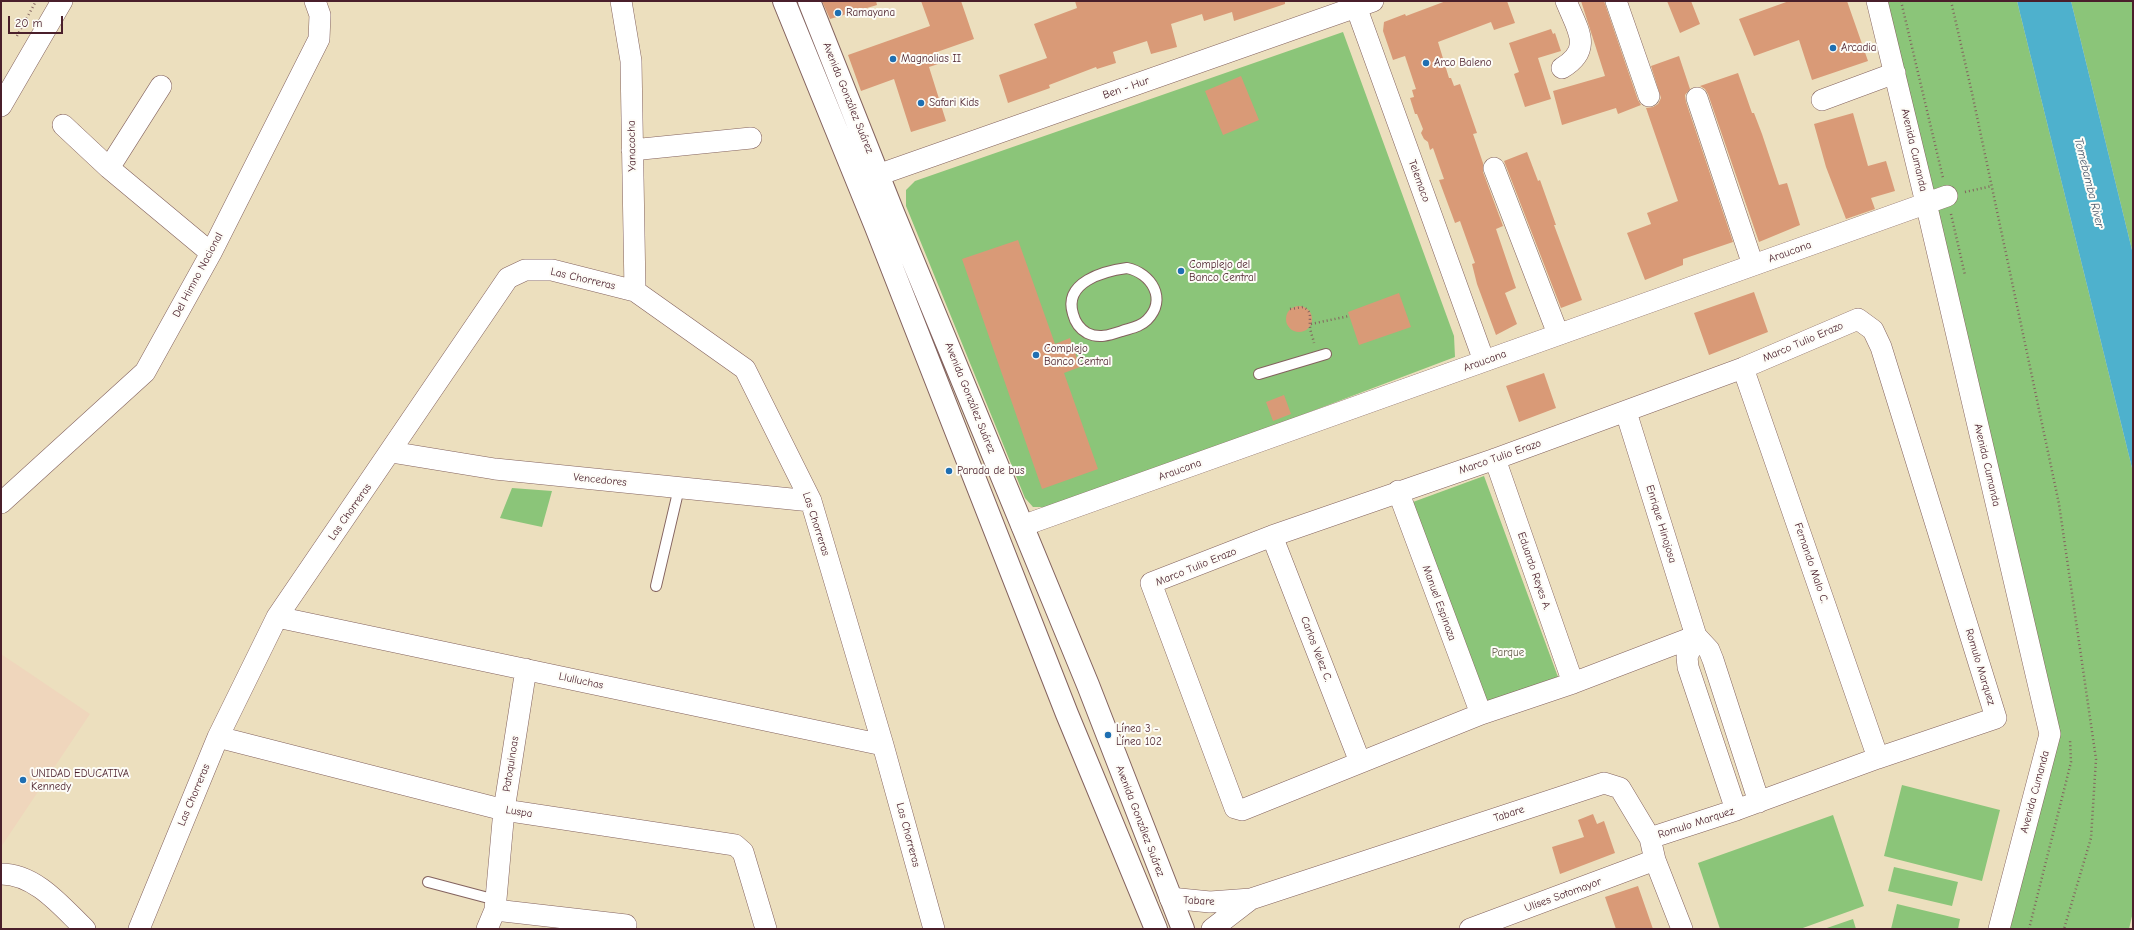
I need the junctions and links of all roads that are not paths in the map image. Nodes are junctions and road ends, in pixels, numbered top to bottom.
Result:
1 (62, 1) edge
2 (315, 1) edge
3 (621, 1) edge
4 (784, 1) edge
5 (809, 1) edge
6 (1566, 1) edge
7 (1616, 1) edge
8 (1876, 1) edge
9 (1361, 3) edge
10 (1562, 68) dead end
11 (1896, 73) junction
12 (161, 86) dead end
13 (1649, 96) dead end
14 (1697, 98) dead end
15 (1822, 100) dead end
16 (1, 106) edge
17 (63, 125) dead end
18 (751, 138) dead end
19 (632, 150) junction
20 (109, 168) junction
21 (1494, 168) dead end
22 (878, 175) junction
23 (1947, 196) road end
24 (1926, 203) junction
25 (211, 252) junction
26 (1753, 264) junction
27 (635, 291) junction
28 (1858, 319) joint
29 (1130, 329) joint
30 (1558, 334) junction
31 (1326, 354) dead end
32 (1484, 361) junction
33 (1743, 368) junction
34 (1259, 374) dead end
35 (1626, 412) junction
36 (391, 452) junction
37 (1495, 459) junction
38 (679, 488) junction
39 (1398, 491) junction
40 (810, 501) junction
41 (1, 502) edge
42 (1022, 526) junction
43 (1272, 536) junction
44 (656, 586) dead end
45 (278, 616) junction
46 (1696, 636) junction
47 (526, 669) junction
48 (1573, 683) junction
49 (1481, 714) junction
50 (218, 737) junction
51 (883, 745) junction
52 (1878, 758) junction
53 (1360, 762) junction
54 (1759, 802) junction
55 (504, 810) junction
56 (1736, 810) junction
57 (1650, 838) junction
58 (1656, 860) junction
59 (1, 874) edge
60 (428, 882) dead end
61 (1170, 898) junction
62 (1251, 899) junction
63 (496, 905) junction
64 (626, 925) dead end
65 (85, 929) edge
66 (139, 929) edge
67 (487, 929) edge
68 (766, 929) edge
69 (934, 929) edge
70 (1156, 929) edge
71 (1183, 929) edge
72 (1212, 929) edge
73 (1470, 929) edge
74 (1682, 929) edge
75 (1999, 929) edge

1 - 16 street
2 - 25 street, Del Himno Nacional
3 - 19 street, Yanacocha
4 - 70 main road, Avenida González Suárez
5 - 22 main road, Avenida González Suárez
6 - 10 street
7 - 13 street
8 - 11 street, Avenida Cumanda
9 - 22 street, Ben - Hur
9 - 32 street, Telemaco
11 - 15 street
11 - 24 street, Avenida Cumanda
12 - 20 street
14 - 26 street
17 - 20 street
18 - 19 street
19 - 27 street, Yanacocha
20 - 25 street
21 - 30 street
22 - 42 main road, Avenida González Suárez
23 - 24 street, Araucana
24 - 26 street, Araucana
24 - 75 street, Avenida Cumanda
25 - 41 street, Del Himno Nacional
26 - 30 street, Araucana
27 - 36 street, Las Chorreras
27 - 40 street, Las Chorreras
28 - 33 street, Marco Tulio Erazo
28 - 52 street, Romulo Marquez
29 - 29 lane
30 - 32 street, Araucana
31 - 34 lane
32 - 42 street, Araucana
33 - 35 street, Marco Tulio Erazo
33 - 52 street, Fernando Malo C.
35 - 37 street, Marco Tulio Erazo
35 - 46 street, Enrique Hinojosa
36 - 38 street, Vencedores
36 - 45 street, Las Chorreras
37 - 39 street, Marco Tulio Erazo
37 - 48 street, Eduardo Reyes A.
38 - 40 street, Vencedores
38 - 44 lane
39 - 43 street, Marco Tulio Erazo
39 - 49 street, Manuel Espinoza
40 - 51 street, Las Chorreras
42 - 61 main road, Avenida González Suárez
43 - 53 street, Carlos Velez C.
43 - 53 street, Marco Tulio Erazo
45 - 47 street, Llulluchas
45 - 50 street, Las Chorreras
46 - 48 street, Marco Tulio Erazo
46 - 54 street, Enrique Hinojosa
46 - 56 street
47 - 51 street, Llulluchas
47 - 55 street, Patoquinoas
48 - 49 street, Marco Tulio Erazo
49 - 53 street, Marco Tulio Erazo
50 - 55 street, Luspa
50 - 66 street, Las Chorreras
51 - 69 street, Las Chorreras
52 - 54 street, Romulo Marquez
54 - 56 street, Romulo Marquez
55 - 63 street, Patoquinoas
55 - 68 street, Luspa
56 - 57 street, Romulo Marquez
57 - 58 street, Tabare
57 - 62 street, Tabare
58 - 73 street, Ulises Sotomayor
58 - 74 street, Tabare
59 - 65 street
60 - 63 lane
61 - 62 street, Tabare
61 - 71 main road, Avenida González Suárez
62 - 72 street, Tabare
63 - 64 street
63 - 67 street, Patoquinoas

